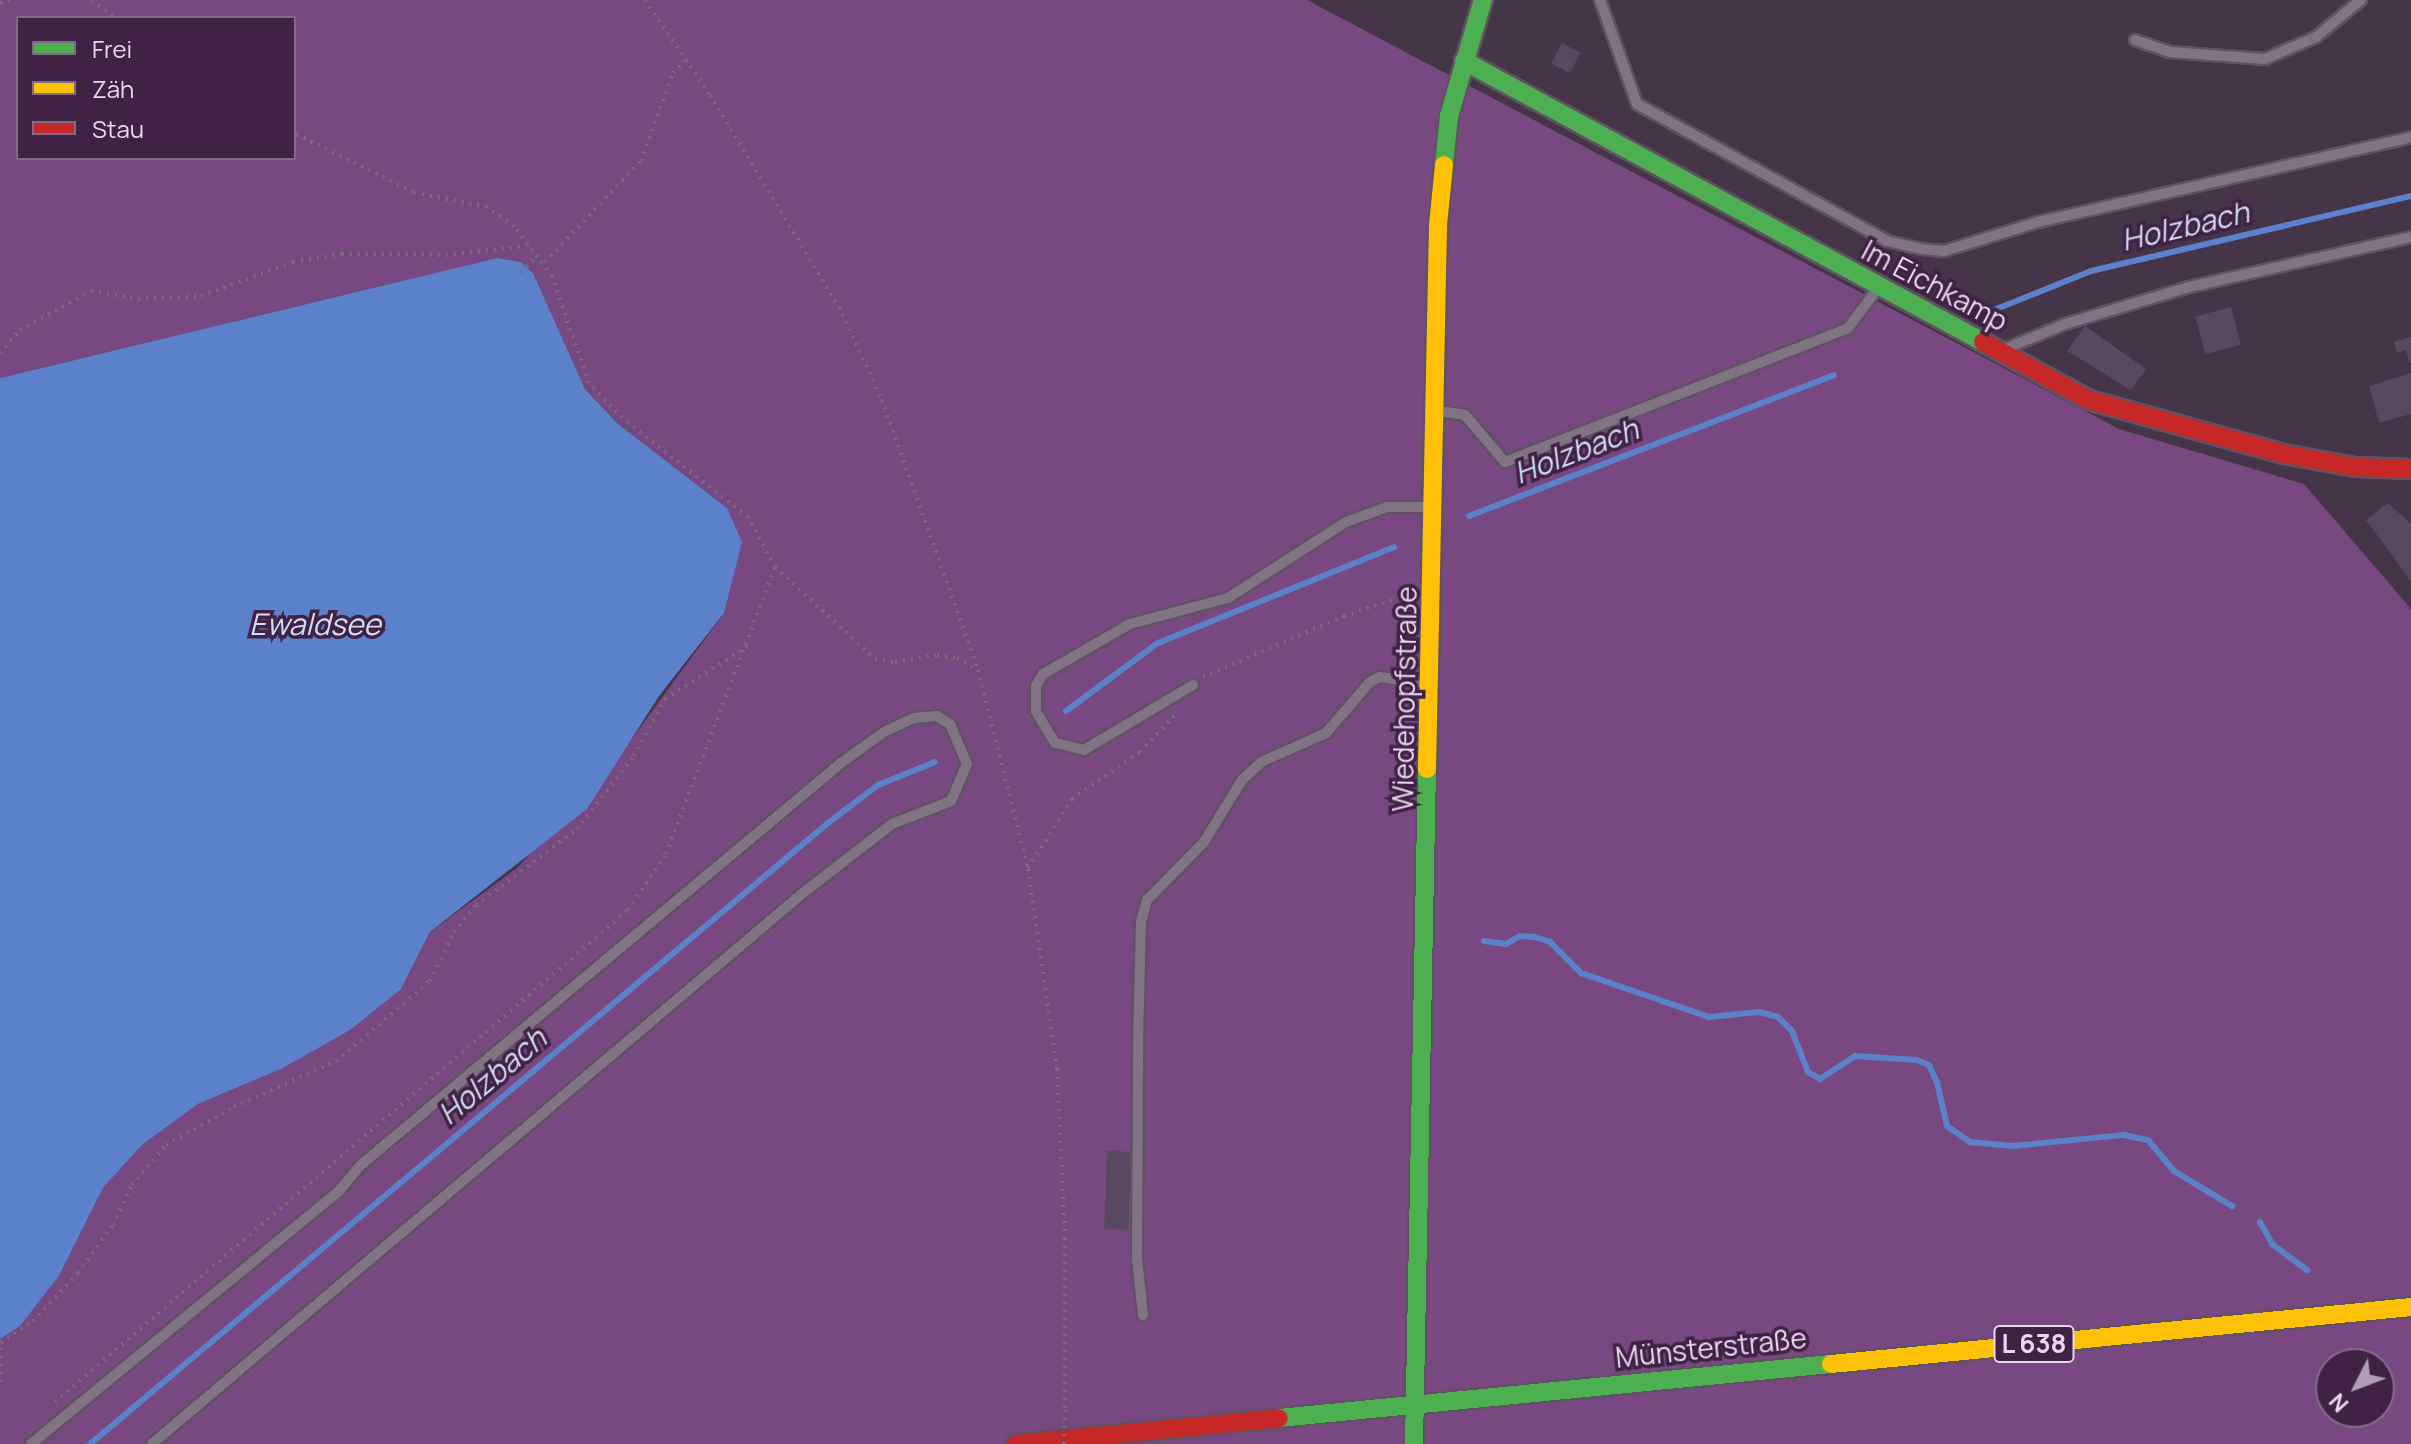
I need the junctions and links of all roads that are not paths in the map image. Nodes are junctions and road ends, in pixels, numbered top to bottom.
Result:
1 (1483, 0) edge
2 (1600, 0) edge
3 (2361, 0) edge
4 (2135, 40) dead end
5 (1464, 61) junction
6 (2411, 137) edge
7 (2411, 237) edge
8 (1878, 287) junction
9 (1999, 351) junction
10 (1436, 411) junction
11 (2411, 469) edge
12 (1435, 507) junction
13 (1193, 685) road end
14 (1432, 685) junction
15 (2411, 1307) edge
16 (1143, 1315) dead end
17 (1415, 1404) junction
18 (31, 1444) edge
19 (152, 1444) edge
20 (1016, 1444) edge
21 (1414, 1444) edge

1 - 5 main road, Wiedehopfstraße
2 - 6 lane
3 - 4 lane
5 - 8 main road, Im Eichkamp
5 - 10 main road, Wiedehopfstraße
7 - 9 lane
8 - 9 main road, Im Eichkamp
8 - 10 lane
9 - 11 main road, Im Eichkamp
10 - 12 main road, Wiedehopfstraße
12 - 13 lane
12 - 14 main road, Wiedehopfstraße
14 - 16 lane
14 - 17 main road, Wiedehopfstraße
15 - 17 main road, Münsterstraße / L 638
17 - 20 main road, Münsterstraße / L 638
17 - 21 main road, Wiedehopfstraße
18 - 19 lane

